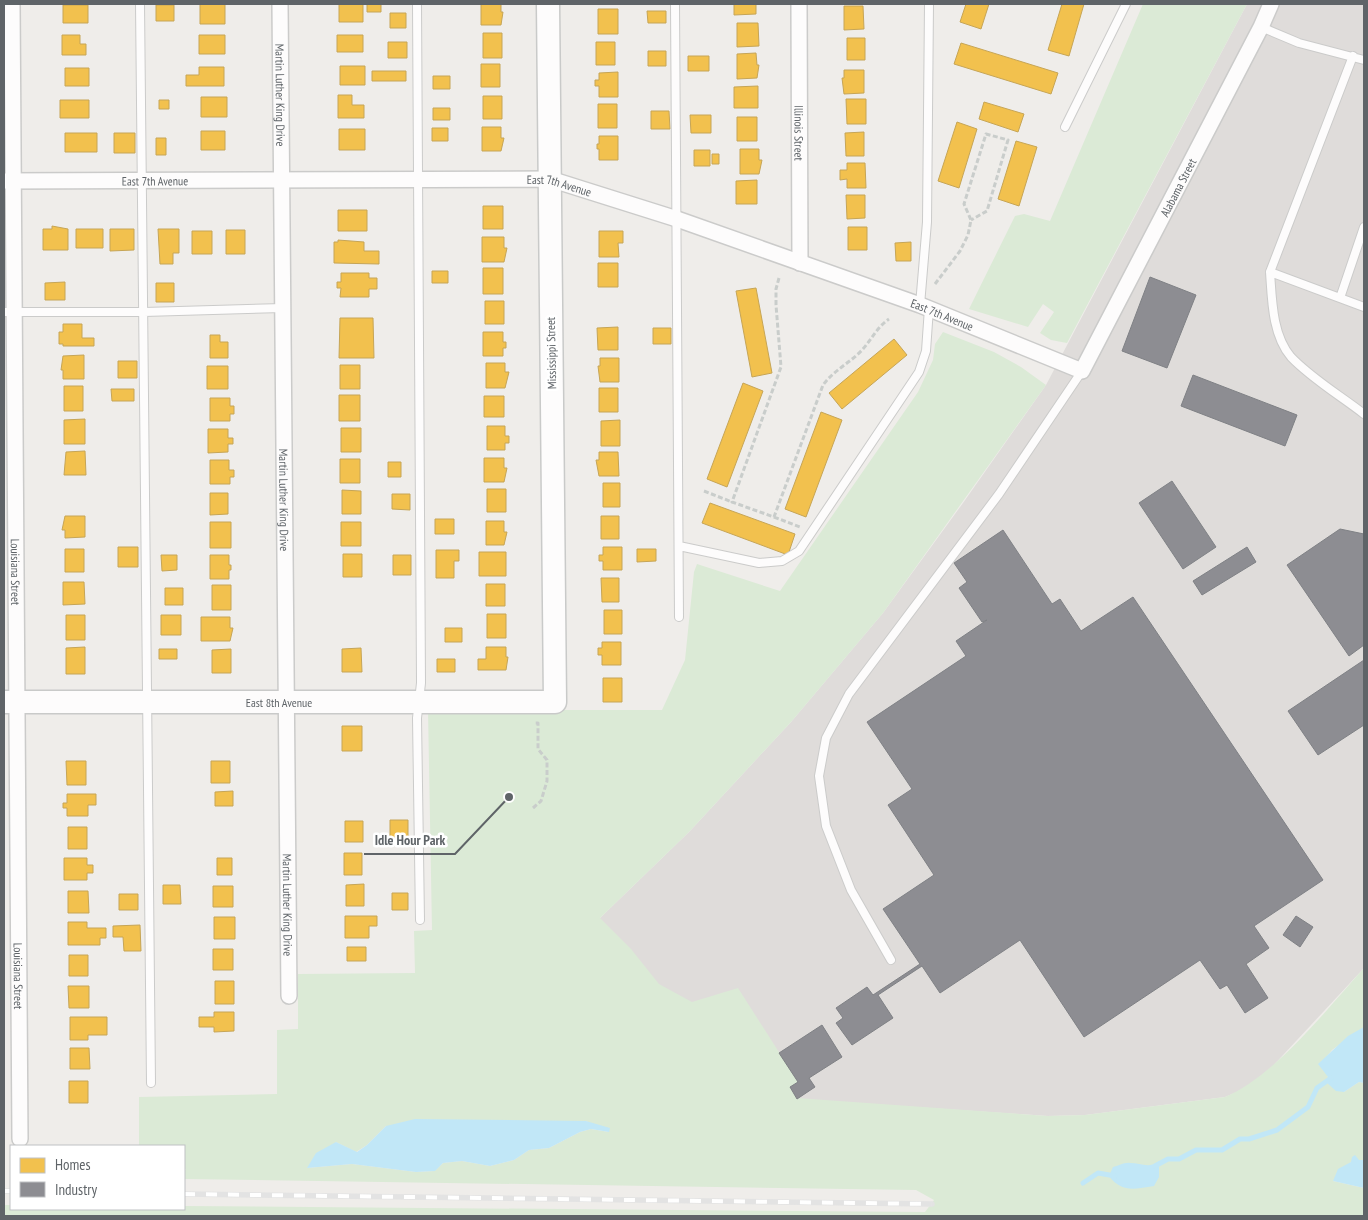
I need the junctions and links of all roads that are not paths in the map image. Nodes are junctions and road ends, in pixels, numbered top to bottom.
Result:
1 (12, 4) edge
2 (140, 4) edge
3 (280, 4) edge
4 (417, 4) edge
5 (548, 4) edge
6 (675, 4) edge
7 (799, 4) edge
8 (928, 4) edge
9 (1126, 4) edge
10 (1271, 4) edge
11 (1261, 27) junction
12 (1353, 56) junction
13 (1364, 60) edge
14 (1065, 127) dead end
15 (419, 178) junction
16 (550, 179) junction
17 (280, 180) junction
18 (8, 181) edge
19 (142, 181) junction
20 (677, 219) junction
21 (1364, 227) edge
22 (800, 263) junction
23 (1270, 272) junction
24 (1340, 298) junction
25 (924, 306) junction
26 (1364, 307) edge
27 (283, 308) junction
28 (10, 312) edge
29 (144, 312) junction
30 (1082, 371) junction
31 (1364, 414) edge
32 (679, 546) junction
33 (679, 617) dead end
34 (10, 702) edge
35 (148, 702) junction
36 (286, 702) junction
37 (420, 702) junction
38 (555, 702) joint
39 (420, 920) dead end
40 (891, 960) dead end
41 (289, 996) dead end
42 (151, 1083) dead end
43 (20, 1139) dead end

1 - 18 street, Louisiana Street
2 - 19 lane
3 - 17 street, Martin Luther King Drive
4 - 15 lane
5 - 16 street, Mississippi Street
6 - 20 lane
7 - 22 street, Illinois Street
8 - 25 lane
9 - 14 lane
10 - 11 street, Alabama Street
11 - 12 lane
11 - 30 street, Alabama Street
12 - 13 lane
12 - 23 lane
15 - 16 street, East 7th Avenue
15 - 17 street, East 7th Avenue
15 - 37 lane
16 - 20 street, East 7th Avenue
16 - 38 street, Mississippi Street
17 - 19 street, East 7th Avenue
17 - 27 street, Martin Luther King Drive
18 - 19 street, East 7th Avenue
18 - 28 street, Louisiana Street
19 - 29 lane
20 - 22 street, East 7th Avenue
20 - 32 lane
21 - 24 lane
22 - 25 street, East 7th Avenue
23 - 24 lane
23 - 31 lane
24 - 26 lane
25 - 30 street, East 7th Avenue
25 - 32 lane
27 - 29 lane
27 - 36 street, Martin Luther King Drive
28 - 29 lane
28 - 34 street, Louisiana Street
29 - 35 lane
30 - 40 lane
32 - 33 lane
34 - 35 street, East 8th Avenue
34 - 43 street, Louisiana Street
35 - 36 street, East 8th Avenue
35 - 42 lane
36 - 37 street, East 8th Avenue
36 - 41 street, Martin Luther King Drive
37 - 38 street, East 8th Avenue
37 - 39 lane

